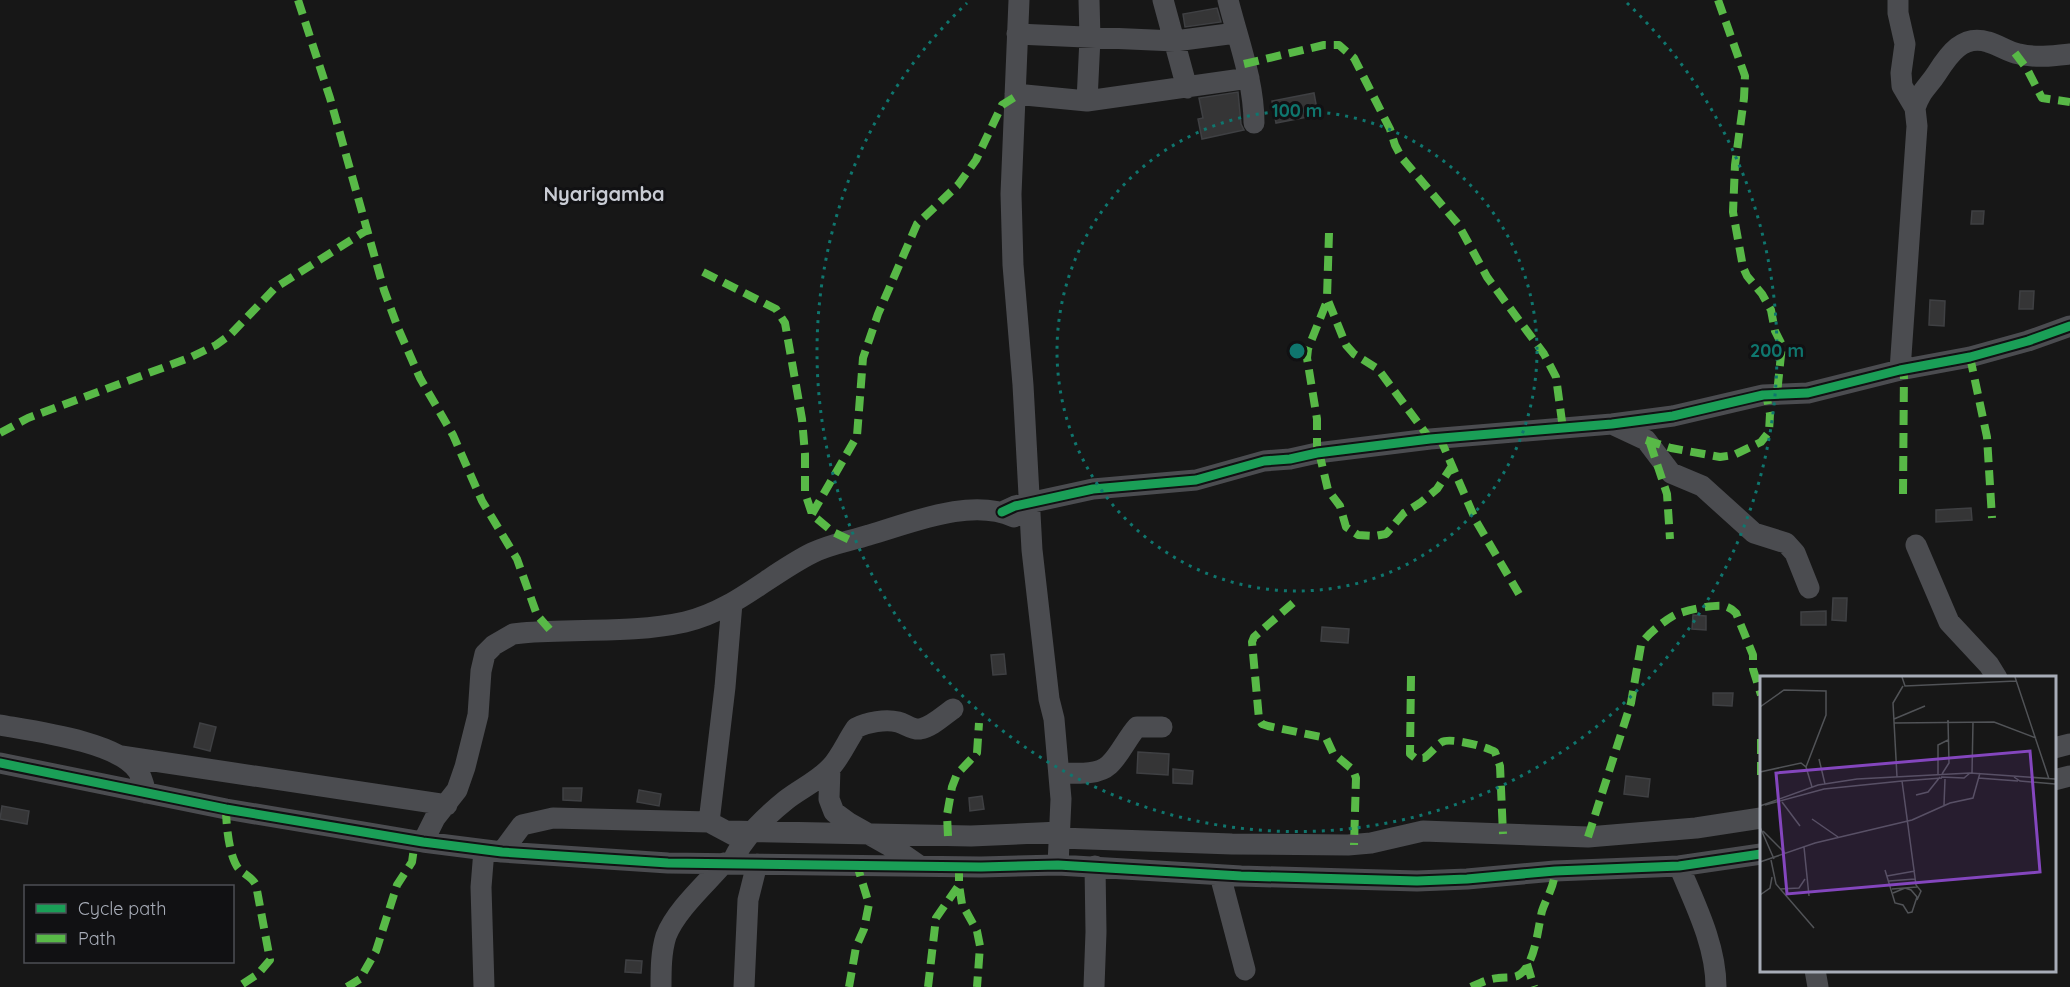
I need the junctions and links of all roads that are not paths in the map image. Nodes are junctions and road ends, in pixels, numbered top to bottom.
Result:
1 (1019, 0) edge
2 (1089, 0) edge
3 (1163, 0) edge
4 (1228, 0) edge
5 (1898, 0) edge
6 (1236, 33) junction
7 (1017, 34) junction
8 (1090, 38) junction
9 (1175, 41) junction
10 (2070, 54) edge
11 (1250, 78) junction
12 (1187, 88) junction
13 (1015, 94) junction
14 (1087, 101) junction
15 (1915, 108) junction
16 (1254, 123) dead end
17 (2065, 332) edge
18 (1900, 370) junction
19 (1612, 424) junction
20 (1030, 502) junction
21 (1002, 512) junction
22 (1032, 537) junction
23 (1916, 545) dead end
24 (1809, 588) dead end
25 (732, 603) junction
26 (1996, 676) edge
27 (953, 709) dead end
28 (0, 725) edge
29 (1162, 728) dead end
30 (2070, 744) edge
31 (2055, 748) edge
32 (121, 756) junction
33 (6, 765) edge
34 (830, 768) junction
35 (1059, 773) junction
36 (2070, 776) edge
37 (2055, 780) edge
38 (146, 793) junction
39 (447, 805) junction
40 (1760, 818) edge
41 (733, 832) junction
42 (865, 833) junction
43 (1060, 835) junction
44 (423, 842) junction
45 (493, 851) junction
46 (1760, 854) edge
47 (728, 863) junction
48 (757, 864) junction
49 (1059, 865) junction
50 (920, 866) junction
51 (1679, 866) junction
52 (1095, 867) junction
53 (1220, 875) junction
54 (1245, 970) dead end
55 (1815, 972) edge
56 (484, 987) edge
57 (661, 987) edge
58 (744, 987) edge
59 (1094, 987) edge
60 (1716, 987) edge
61 (1818, 987) edge

1 - 7 street
2 - 8 street
3 - 9 street
4 - 6 street
5 - 15 street
6 - 9 street
6 - 11 street
7 - 8 street
7 - 13 street
8 - 9 street
8 - 14 street
9 - 12 street
10 - 15 street
11 - 12 street
11 - 16 street
12 - 14 street
13 - 14 street
13 - 20 street
15 - 18 street
17 - 18 street
18 - 19 street
19 - 20 street
19 - 24 street
20 - 21 street
20 - 22 street
21 - 22 street
21 - 25 street
22 - 35 street
23 - 26 street
25 - 39 street
25 - 41 street
27 - 34 street
28 - 32 street
29 - 35 street
30 - 31 street
32 - 38 street
32 - 39 street
33 - 38 street
34 - 41 street
34 - 42 street
35 - 43 street
36 - 37 street
38 - 44 street
39 - 44 street
40 - 43 street
41 - 42 street
41 - 45 street
41 - 47 street
42 - 43 street
42 - 50 street
43 - 49 street
44 - 45 street
45 - 47 street
45 - 56 street
46 - 51 street
47 - 48 street
47 - 57 street
48 - 50 street
48 - 58 street
49 - 50 street
49 - 52 street
51 - 53 street
51 - 60 street
52 - 53 street
52 - 59 street
53 - 54 street
55 - 61 street

